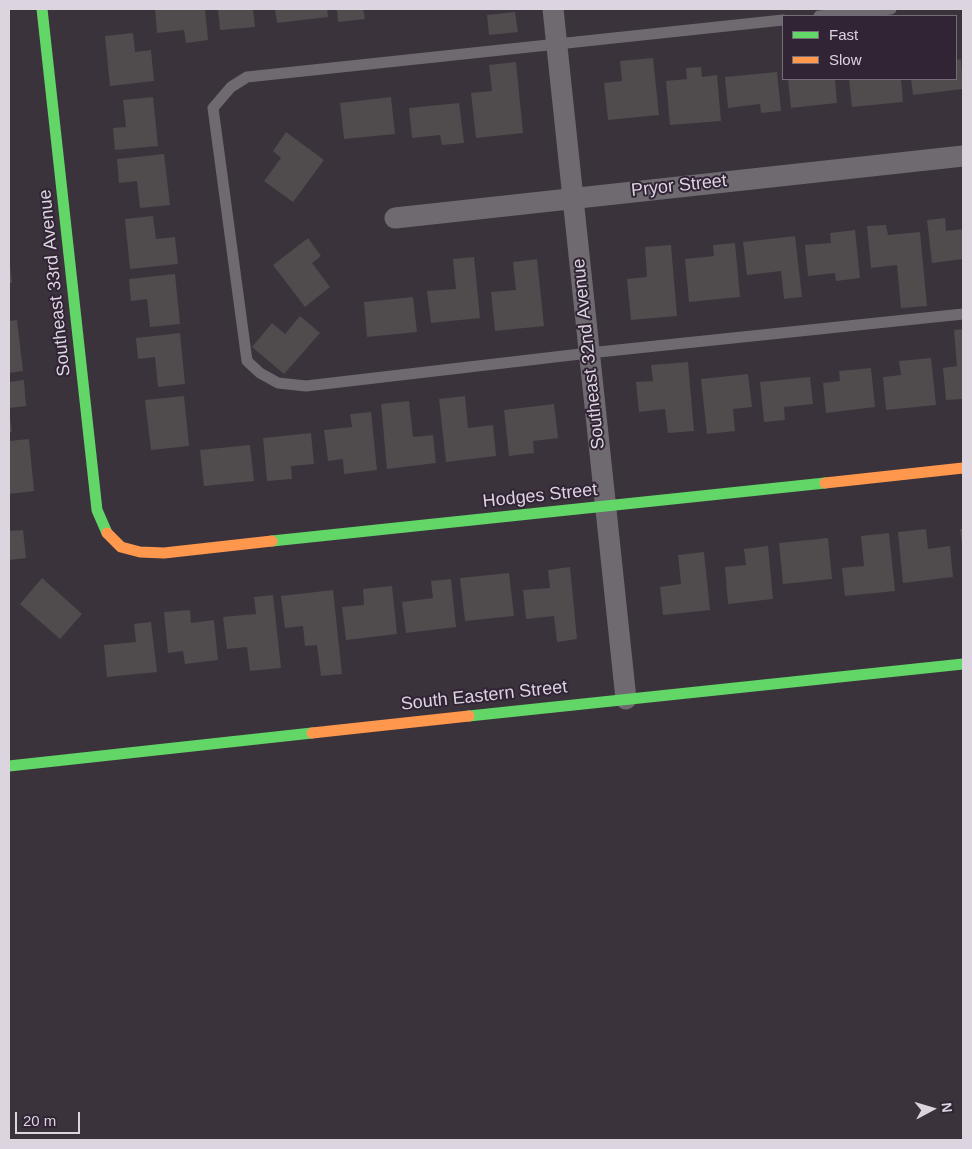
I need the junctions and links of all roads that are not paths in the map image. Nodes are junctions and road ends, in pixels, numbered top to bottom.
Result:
1 (42, 9) edge
2 (553, 9) edge
3 (891, 9) edge
4 (829, 15) edge
5 (782, 20) edge
6 (556, 44) junction
7 (963, 156) edge
8 (572, 197) junction
9 (395, 218) dead end
10 (963, 314) edge
11 (589, 353) junction
12 (963, 468) edge
13 (605, 507) junction
14 (121, 546) joint
15 (963, 664) edge
16 (626, 699) junction
17 (9, 766) edge

1 - 14 street, Southeast 33rd Avenue
2 - 6 street, Southeast 32nd Avenue
3 - 4 lane
5 - 6 lane
6 - 8 street, Southeast 32nd Avenue
6 - 11 lane
7 - 8 street, Pryor Street
8 - 9 street, Pryor Street
8 - 11 street, Southeast 32nd Avenue
10 - 11 lane
11 - 13 street, Southeast 32nd Avenue
12 - 13 street, Hodges Street
13 - 14 street, Hodges Street
13 - 16 street, Southeast 32nd Avenue
15 - 16 street, South Eastern Street
16 - 17 street, South Eastern Street

